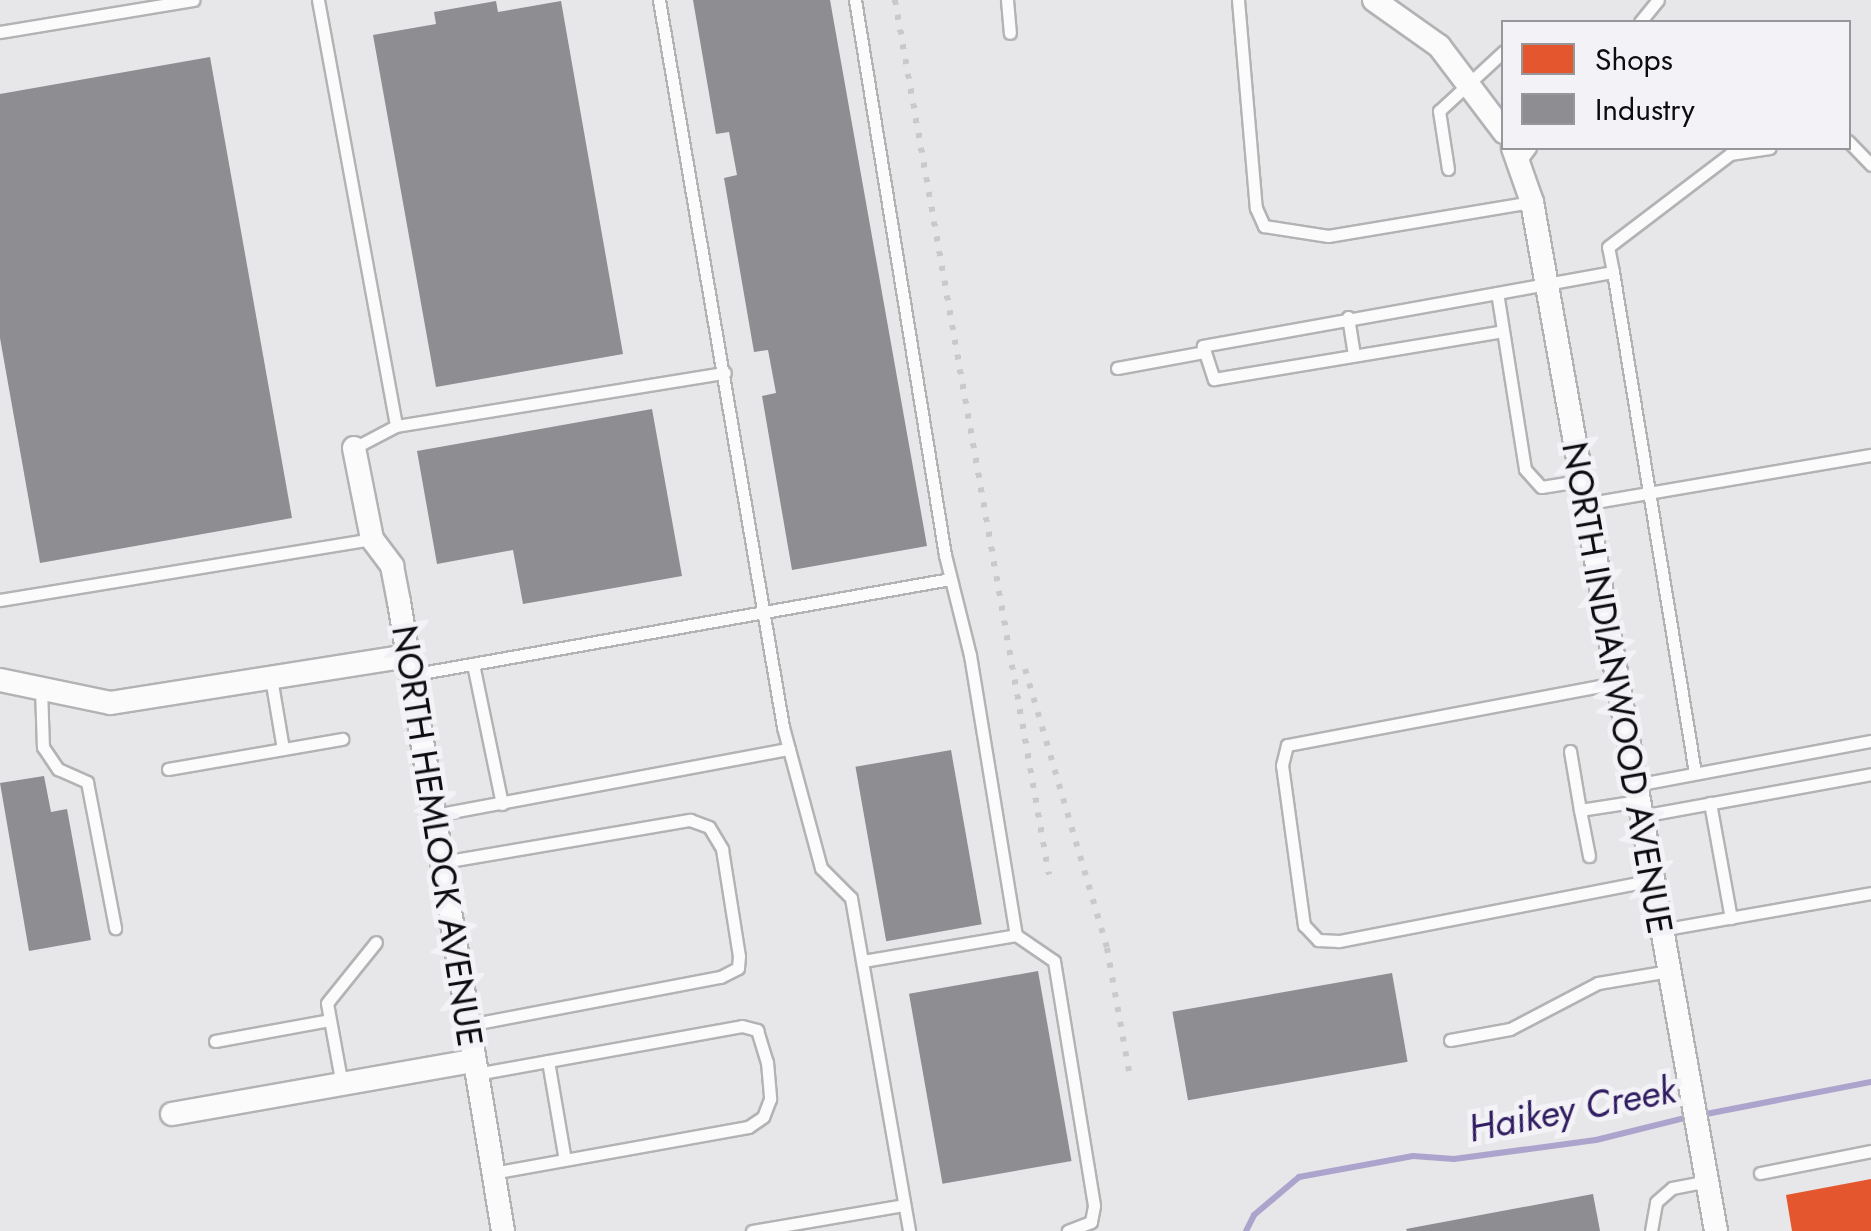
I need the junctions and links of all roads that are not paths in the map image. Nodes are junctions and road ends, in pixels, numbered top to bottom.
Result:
1 (192, 0) edge
2 (318, 0) edge
3 (659, 0) edge
4 (855, 0) edge
5 (1007, 0) edge
6 (1238, 0) edge
7 (1374, 0) edge
8 (1658, 0) edge
9 (1642, 20) edge
10 (0, 32) edge
11 (1010, 33) dead end
12 (1501, 54) edge
13 (1473, 84) junction
14 (1501, 127) edge
15 (1851, 144) edge
16 (1757, 150) edge
17 (1522, 152) edge
18 (1871, 165) edge
19 (1448, 169) dead end
20 (1532, 202) junction
21 (1614, 272) junction
22 (1544, 284) junction
23 (1497, 293) junction
24 (1348, 317) junction
25 (1503, 331) junction
26 (1204, 352) junction
27 (1354, 354) junction
28 (1117, 368) dead end
29 (725, 372) junction
30 (396, 426) junction
31 (354, 448) joint
32 (1871, 455) edge
33 (1581, 492) junction
34 (1654, 492) junction
35 (372, 539) junction
36 (950, 579) junction
37 (0, 600) edge
38 (766, 612) junction
39 (474, 664) junction
40 (408, 666) junction
41 (271, 678) junction
42 (0, 680) edge
43 (1616, 683) junction
44 (41, 688) junction
45 (342, 739) dead end
46 (1871, 741) edge
47 (283, 749) junction
48 (789, 749) junction
49 (1570, 751) dead end
50 (168, 769) dead end
51 (1695, 773) junction
52 (1871, 774) edge
53 (1638, 801) junction
54 (1710, 803) junction
55 (502, 804) junction
56 (1580, 810) junction
57 (435, 815) junction
58 (1589, 856) dead end
59 (442, 862) junction
60 (1652, 880) junction
61 (1871, 893) edge
62 (1731, 918) junction
63 (115, 928) dead end
64 (1662, 930) junction
65 (1016, 935) junction
66 (376, 942) dead end
67 (863, 960) junction
68 (1669, 971) junction
69 (329, 1020) junction
70 (468, 1025) junction
71 (1450, 1040) dead end
72 (215, 1041) dead end
73 (548, 1061) junction
74 (474, 1068) junction
75 (342, 1086) junction
76 (172, 1114) dead end
77 (1871, 1151) edge
78 (565, 1160) junction
79 (493, 1173) junction
80 (1760, 1173) dead end
81 (1707, 1181) junction
82 (904, 1205) junction
83 (503, 1231) edge
84 (752, 1231) edge
85 (908, 1231) edge
86 (1068, 1231) edge
87 (1651, 1231) edge
88 (1716, 1231) edge

1 - 10 lane
2 - 30 lane
3 - 29 lane
4 - 36 lane
5 - 11 lane
6 - 20 lane
7 - 13 street
8 - 9 lane
12 - 13 lane
13 - 14 street
13 - 19 lane
15 - 18 lane
16 - 21 lane
17 - 20 street, NORTH INDIANWOOD AVENUE
20 - 22 street, NORTH INDIANWOOD AVENUE
21 - 22 lane
21 - 34 lane
22 - 23 lane
22 - 33 street, NORTH INDIANWOOD AVENUE
23 - 24 lane
23 - 25 lane
24 - 26 lane
24 - 27 lane
25 - 27 lane
25 - 33 lane
26 - 27 lane
26 - 28 lane
29 - 30 lane
29 - 38 lane
30 - 31 lane
31 - 35 street, NORTH HEMLOCK AVENUE
32 - 34 lane
33 - 34 lane
33 - 43 street, NORTH INDIANWOOD AVENUE
34 - 51 lane
35 - 37 lane
35 - 40 street, NORTH HEMLOCK AVENUE
36 - 38 lane
36 - 65 lane
38 - 39 lane
38 - 48 lane
39 - 40 lane
39 - 55 lane
40 - 41 street
40 - 57 street, NORTH HEMLOCK AVENUE
41 - 44 street
41 - 47 lane
42 - 44 street
43 - 53 street, NORTH INDIANWOOD AVENUE
43 - 60 lane
44 - 63 lane
45 - 47 lane
46 - 51 lane
47 - 50 lane
48 - 55 lane
48 - 67 lane
49 - 56 lane
51 - 53 lane
52 - 54 lane
53 - 54 lane
53 - 56 lane
53 - 60 street, NORTH INDIANWOOD AVENUE
54 - 62 lane
55 - 57 lane
56 - 58 lane
57 - 59 street, NORTH HEMLOCK AVENUE
59 - 70 street, NORTH HEMLOCK AVENUE
59 - 70 lane
60 - 64 street, NORTH INDIANWOOD AVENUE
61 - 62 lane
62 - 64 lane
64 - 68 street, NORTH INDIANWOOD AVENUE
65 - 67 lane
65 - 86 lane
66 - 69 lane
67 - 82 lane
68 - 71 lane
68 - 81 street, NORTH INDIANWOOD AVENUE
69 - 72 lane
69 - 75 lane
70 - 74 street, NORTH HEMLOCK AVENUE
73 - 74 lane
73 - 78 lane
73 - 78 lane
74 - 75 street
74 - 79 street, NORTH HEMLOCK AVENUE
75 - 76 street
77 - 80 lane
78 - 79 lane
79 - 83 street, NORTH HEMLOCK AVENUE
81 - 87 lane
81 - 88 street, NORTH INDIANWOOD AVENUE
82 - 84 lane
82 - 85 lane

